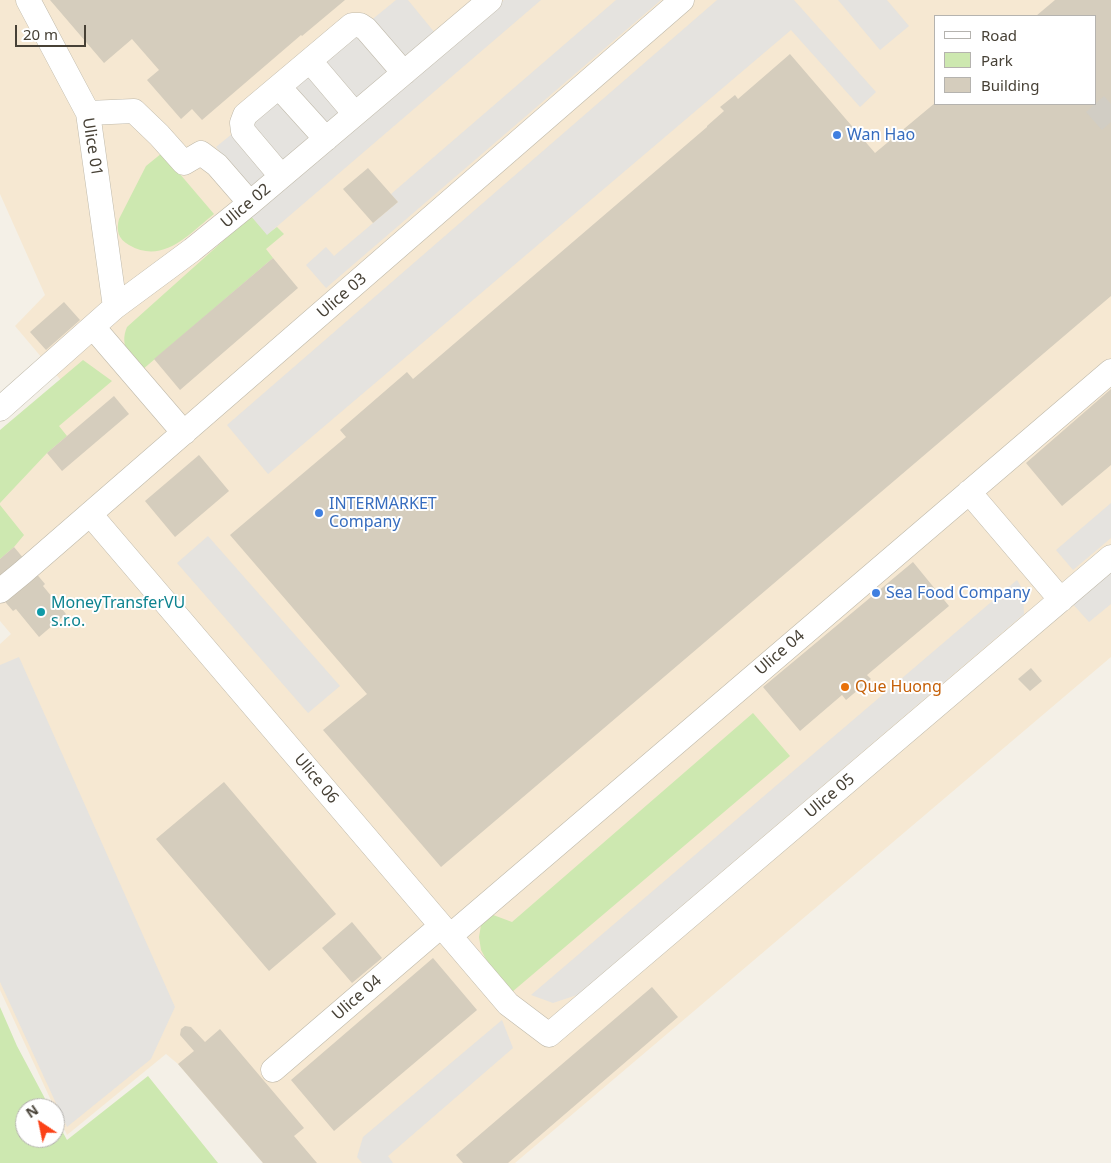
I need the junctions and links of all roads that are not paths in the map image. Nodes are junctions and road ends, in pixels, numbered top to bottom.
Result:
1 (28, 0) edge
2 (490, 0) edge
3 (682, 0) edge
4 (310, 61) junction
5 (404, 73) junction
6 (280, 87) junction
7 (88, 113) junction
8 (356, 114) junction
9 (326, 139) junction
10 (281, 176) junction
11 (250, 204) junction
12 (115, 307) junction
13 (93, 327) junction
14 (1111, 371) edge
15 (0, 409) edge
16 (184, 433) junction
17 (970, 492) junction
18 (90, 514) junction
19 (1111, 557) edge
20 (0, 591) edge
21 (1061, 600) junction
22 (445, 931) junction
23 (549, 1035) joint
24 (273, 1070) dead end

1 - 7 street, Ulice 01
2 - 5 street, Ulice 02
3 - 16 street, Ulice 03
4 - 5 street
4 - 6 street
4 - 8 street
5 - 8 street, Ulice 02
6 - 9 street
6 - 10 street
7 - 11 street
7 - 12 street, Ulice 01
8 - 9 street, Ulice 02
9 - 10 street, Ulice 02
10 - 11 street, Ulice 02
11 - 12 street, Ulice 02
12 - 13 street, Ulice 02
13 - 15 street, Ulice 02
13 - 16 street
14 - 17 street, Ulice 04
16 - 18 street, Ulice 03
17 - 21 street
17 - 22 street, Ulice 04
18 - 20 street, Ulice 03
18 - 22 street, Ulice 06
19 - 21 street, Ulice 05
21 - 23 street, Ulice 05
22 - 23 street, Ulice 06
22 - 24 street, Ulice 04

